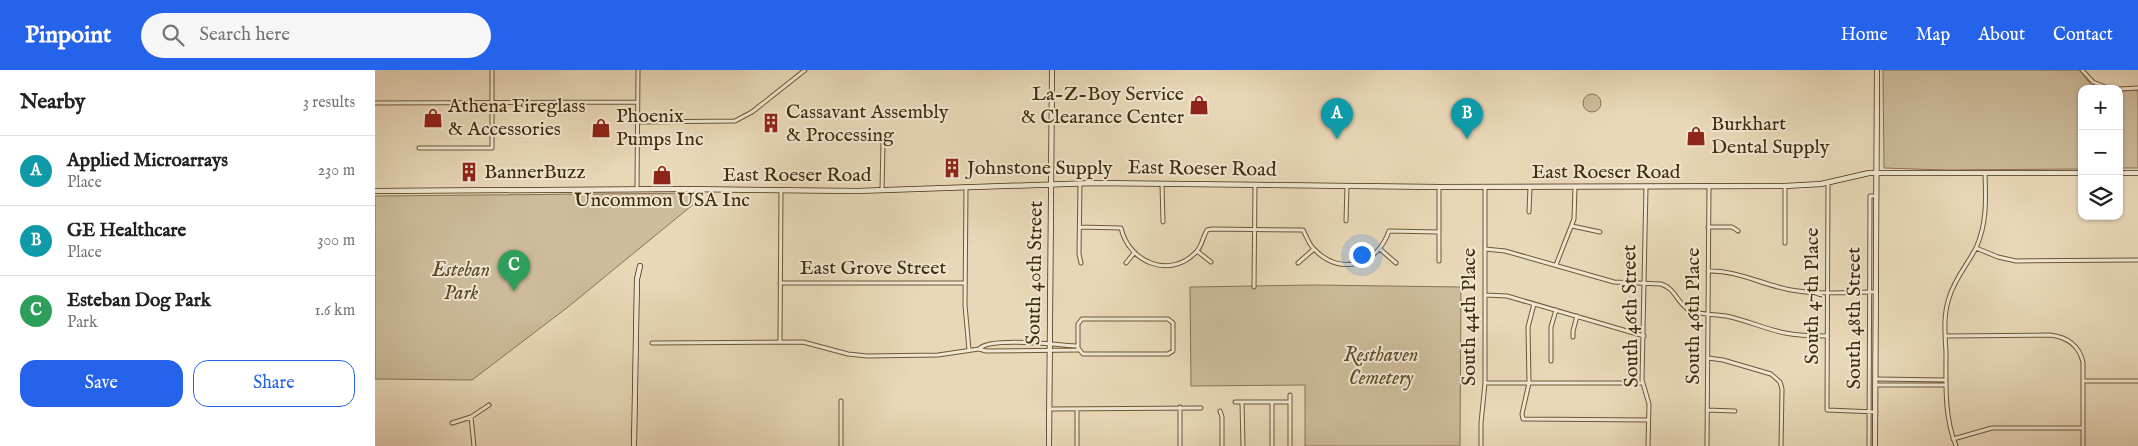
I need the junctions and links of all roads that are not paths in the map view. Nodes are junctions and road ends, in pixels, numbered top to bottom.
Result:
1 (493, 70) edge
2 (638, 70) edge
3 (805, 70) edge
4 (1052, 70) edge
5 (1877, 70) edge
6 (2082, 70) edge
7 (2100, 85) edge
8 (2138, 88) edge
9 (2123, 89) edge
10 (492, 102) junction
11 (638, 102) junction
12 (375, 103) edge
13 (638, 122) junction
14 (879, 134) dead end
15 (419, 148) dead end
16 (1877, 173) junction
17 (1985, 173) junction
18 (2078, 173) edge
19 (2123, 173) edge
20 (2138, 173) edge
21 (1828, 183) junction
22 (1080, 184) junction
23 (1162, 184) junction
24 (1051, 185) junction
25 (1255, 185) junction
26 (1347, 186) junction
27 (1645, 186) junction
28 (1709, 186) junction
29 (1785, 186) junction
30 (1439, 187) junction
31 (1485, 187) junction
32 (1530, 187) junction
33 (1575, 187) junction
34 (966, 188) junction
35 (637, 190) junction
36 (375, 191) edge
37 (781, 191) junction
38 (882, 191) junction
39 (1876, 196) junction
40 (1529, 212) dead end
41 (1346, 221) dead end
42 (1163, 222) dead end
43 (1572, 226) junction
44 (1080, 227) junction
45 (1708, 227) junction
46 (1254, 229) junction
47 (1737, 231) dead end
48 (1439, 232) junction
49 (1600, 232) dead end
50 (1785, 243) dead end
51 (1976, 248) junction
52 (1314, 249) junction
53 (1380, 249) junction
54 (1485, 249) junction
55 (1197, 251) junction
56 (1134, 254) junction
57 (2138, 260) edge
58 (1439, 261) dead end
59 (1211, 262) dead end
60 (1081, 263) dead end
61 (1126, 263) dead end
62 (1298, 263) dead end
63 (1396, 263) dead end
64 (1556, 265) junction
65 (640, 266) dead end
66 (1708, 271) junction
67 (780, 283) junction
68 (965, 283) junction
69 (1645, 284) junction
70 (1254, 287) dead end
71 (1870, 292) junction
72 (1876, 292) junction
73 (1827, 293) junction
74 (1485, 295) junction
75 (1534, 304) junction
76 (1556, 310) junction
77 (1708, 314) junction
78 (1577, 316) junction
79 (1644, 336) junction
80 (1827, 336) junction
81 (1945, 336) junction
82 (1573, 337) dead end
83 (780, 341) junction
84 (652, 343) dead end
85 (1050, 347) junction
86 (979, 349) junction
87 (1079, 349) junction
88 (969, 350) junction
89 (1707, 358) junction
90 (1551, 361) dead end
91 (1946, 380) junction
92 (2138, 381) edge
93 (1643, 382) junction
94 (1876, 382) junction
95 (2083, 382) junction
96 (1529, 383) junction
97 (1485, 384) junction
98 (1946, 385) junction
99 (1290, 394) dead end
100 (841, 401) dead end
101 (1235, 402) dead end
102 (1242, 402) junction
103 (1272, 402) junction
104 (1290, 402) junction
105 (489, 406) dead end
106 (1180, 407) junction
107 (1077, 408) junction
108 (1201, 408) dead end
109 (1049, 409) junction
110 (1707, 410) junction
111 (1220, 411) dead end
112 (1735, 411) dead end
113 (1869, 412) junction
114 (1876, 412) junction
115 (471, 416) junction
116 (1648, 420) junction
117 (452, 423) dead end
118 (2083, 428) junction
119 (1953, 439) junction
120 (473, 446) edge
121 (634, 446) edge
122 (841, 446) edge
123 (1049, 446) edge
124 (1077, 446) edge
125 (1180, 446) edge
126 (1222, 446) edge
127 (1243, 446) edge
128 (1272, 446) edge
129 (1289, 446) edge
130 (1481, 446) edge
131 (1648, 446) edge
132 (1707, 446) edge
133 (1781, 446) edge
134 (1869, 446) edge
135 (1875, 446) edge
136 (1956, 446) edge
137 (2083, 446) edge

1 - 10 street
2 - 11 street
3 - 13 street
4 - 24 street, South 40th Street
5 - 16 street, South 48th Street
6 - 7 street
8 - 9 street
10 - 11 street
10 - 12 street
10 - 15 street
11 - 13 street
13 - 35 street
14 - 38 street
16 - 17 street, East Roeser Road
16 - 21 street, East Roeser Road
16 - 39 street, South 48th Street
17 - 18 street, East Roeser Road
17 - 51 street
19 - 20 street
21 - 29 street, East Roeser Road
21 - 73 street, South 47th Place
22 - 23 street, East Roeser Road
22 - 24 street, East Roeser Road
22 - 44 street
23 - 25 street, East Roeser Road
23 - 42 street
24 - 34 street, East Roeser Road
24 - 85 street, South 40th Street
25 - 26 street, East Roeser Road
25 - 46 street
26 - 30 street, East Roeser Road
26 - 41 street
27 - 28 street, East Roeser Road
27 - 33 street, East Roeser Road
27 - 69 street, South 46th Street
28 - 29 street, East Roeser Road
28 - 45 street, South 46th Place
29 - 50 street
30 - 31 street, East Roeser Road
30 - 48 street
31 - 32 street, East Roeser Road
31 - 54 street, South 44th Place
32 - 33 street, East Roeser Road
32 - 40 street
33 - 43 street
34 - 38 street, East Roeser Road
34 - 68 street
35 - 36 street, East Roeser Road
35 - 37 street, East Roeser Road
37 - 38 street, East Roeser Road
37 - 67 street
39 - 71 street, South 48th Street
39 - 72 street, South 48th Street
43 - 49 street
43 - 64 street
44 - 56 street
44 - 60 street
45 - 47 street
45 - 66 street, South 46th Place
46 - 52 street
46 - 55 street
46 - 70 street
48 - 53 street
48 - 58 street
51 - 57 street
51 - 81 street
52 - 53 street
52 - 62 street
53 - 63 street
54 - 64 street
54 - 74 street, South 44th Place
55 - 56 street
55 - 59 street
56 - 61 street
64 - 69 street
65 - 121 street
66 - 73 street
66 - 77 street, South 46th Place
67 - 68 street, East Grove Street
67 - 83 street
68 - 88 street
69 - 77 street
69 - 79 street, South 46th Street
71 - 72 street
71 - 73 street
71 - 113 street, South 48th Street
72 - 94 street, South 48th Street
73 - 80 street, South 47th Place
74 - 75 street
74 - 97 street, South 44th Place
75 - 76 street
75 - 96 street
76 - 78 street
76 - 90 street
77 - 80 street
77 - 89 street, South 46th Place
78 - 79 street
78 - 82 street
79 - 93 street, South 46th Street
80 - 113 street, South 47th Place
81 - 91 street
81 - 95 street
83 - 84 street
83 - 88 street
85 - 86 street
85 - 86 street
85 - 87 street
85 - 109 street, South 40th Street
86 - 88 street
87 - 87 street
89 - 110 street, South 46th Place
89 - 133 street
91 - 94 street
91 - 98 street
92 - 95 street
93 - 96 street
93 - 116 street, South 46th Street
94 - 98 street
94 - 114 street, South 48th Street
95 - 118 street
96 - 97 street
96 - 116 street
97 - 130 street, South 44th Place
98 - 119 street
99 - 104 street
100 - 122 street
101 - 102 street
102 - 103 street
102 - 127 street
103 - 104 street
103 - 128 street
104 - 129 street
105 - 115 street
106 - 107 street
106 - 108 street
106 - 125 street
107 - 109 street
107 - 124 street
109 - 123 street, South 40th Street
110 - 112 street
110 - 132 street, South 46th Place
111 - 126 street
113 - 114 street
113 - 134 street, South 48th Street
114 - 135 street, South 48th Street
115 - 117 street
115 - 120 street
116 - 131 street, South 46th Street
118 - 119 street
118 - 137 street
119 - 136 street

